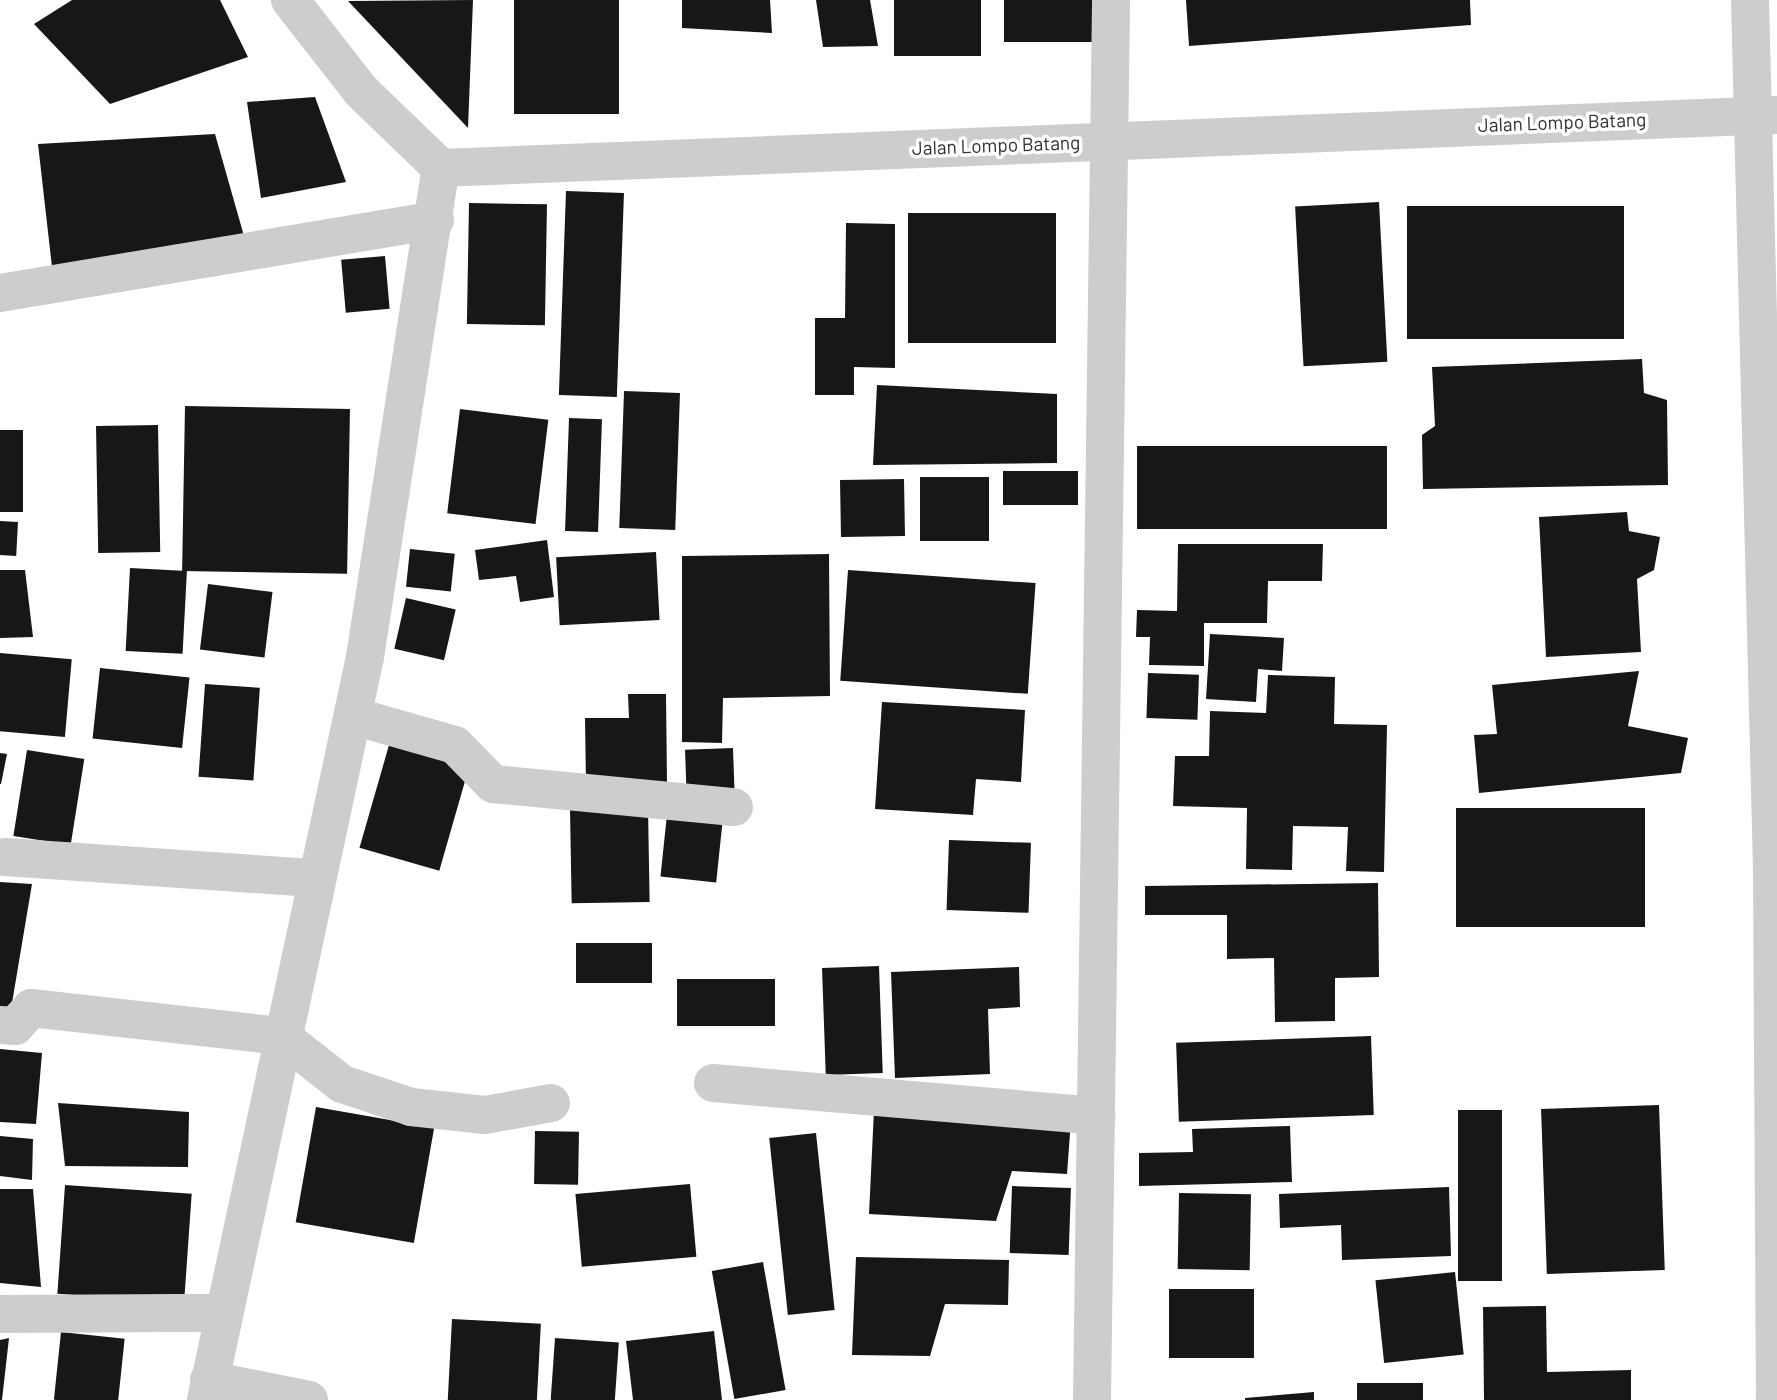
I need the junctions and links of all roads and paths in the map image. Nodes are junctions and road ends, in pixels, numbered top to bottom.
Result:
1 (290, 0) edge
2 (1111, 0) edge
3 (1750, 0) edge
4 (1763, 115) edge
5 (1110, 140) junction
6 (441, 168) junction
7 (435, 220) junction
8 (0, 293) edge
9 (353, 716) junction
10 (734, 807) dead end
11 (5, 857) dead end
12 (1774, 870) edge
13 (316, 878) junction
14 (0, 1025) edge
15 (281, 1036) junction
16 (713, 1083) dead end
17 (551, 1103) dead end
18 (1097, 1116) junction
19 (221, 1313) junction
20 (0, 1314) edge
21 (208, 1390) edge
22 (309, 1400) edge
23 (1093, 1400) edge
24 (1775, 1400) edge

1 - 6 street
2 - 5 street
3 - 4 street
4 - 5 street, Jalan Lompo Batang
4 - 12 street
5 - 6 street, Jalan Lompo Batang
5 - 18 street
6 - 7 street
7 - 8 street
7 - 9 street
9 - 10 street
9 - 13 street
11 - 13 street
12 - 24 street
13 - 15 street
14 - 15 street
15 - 17 street
15 - 19 street
16 - 18 street
18 - 23 street
19 - 20 street
19 - 21 street
21 - 22 street

